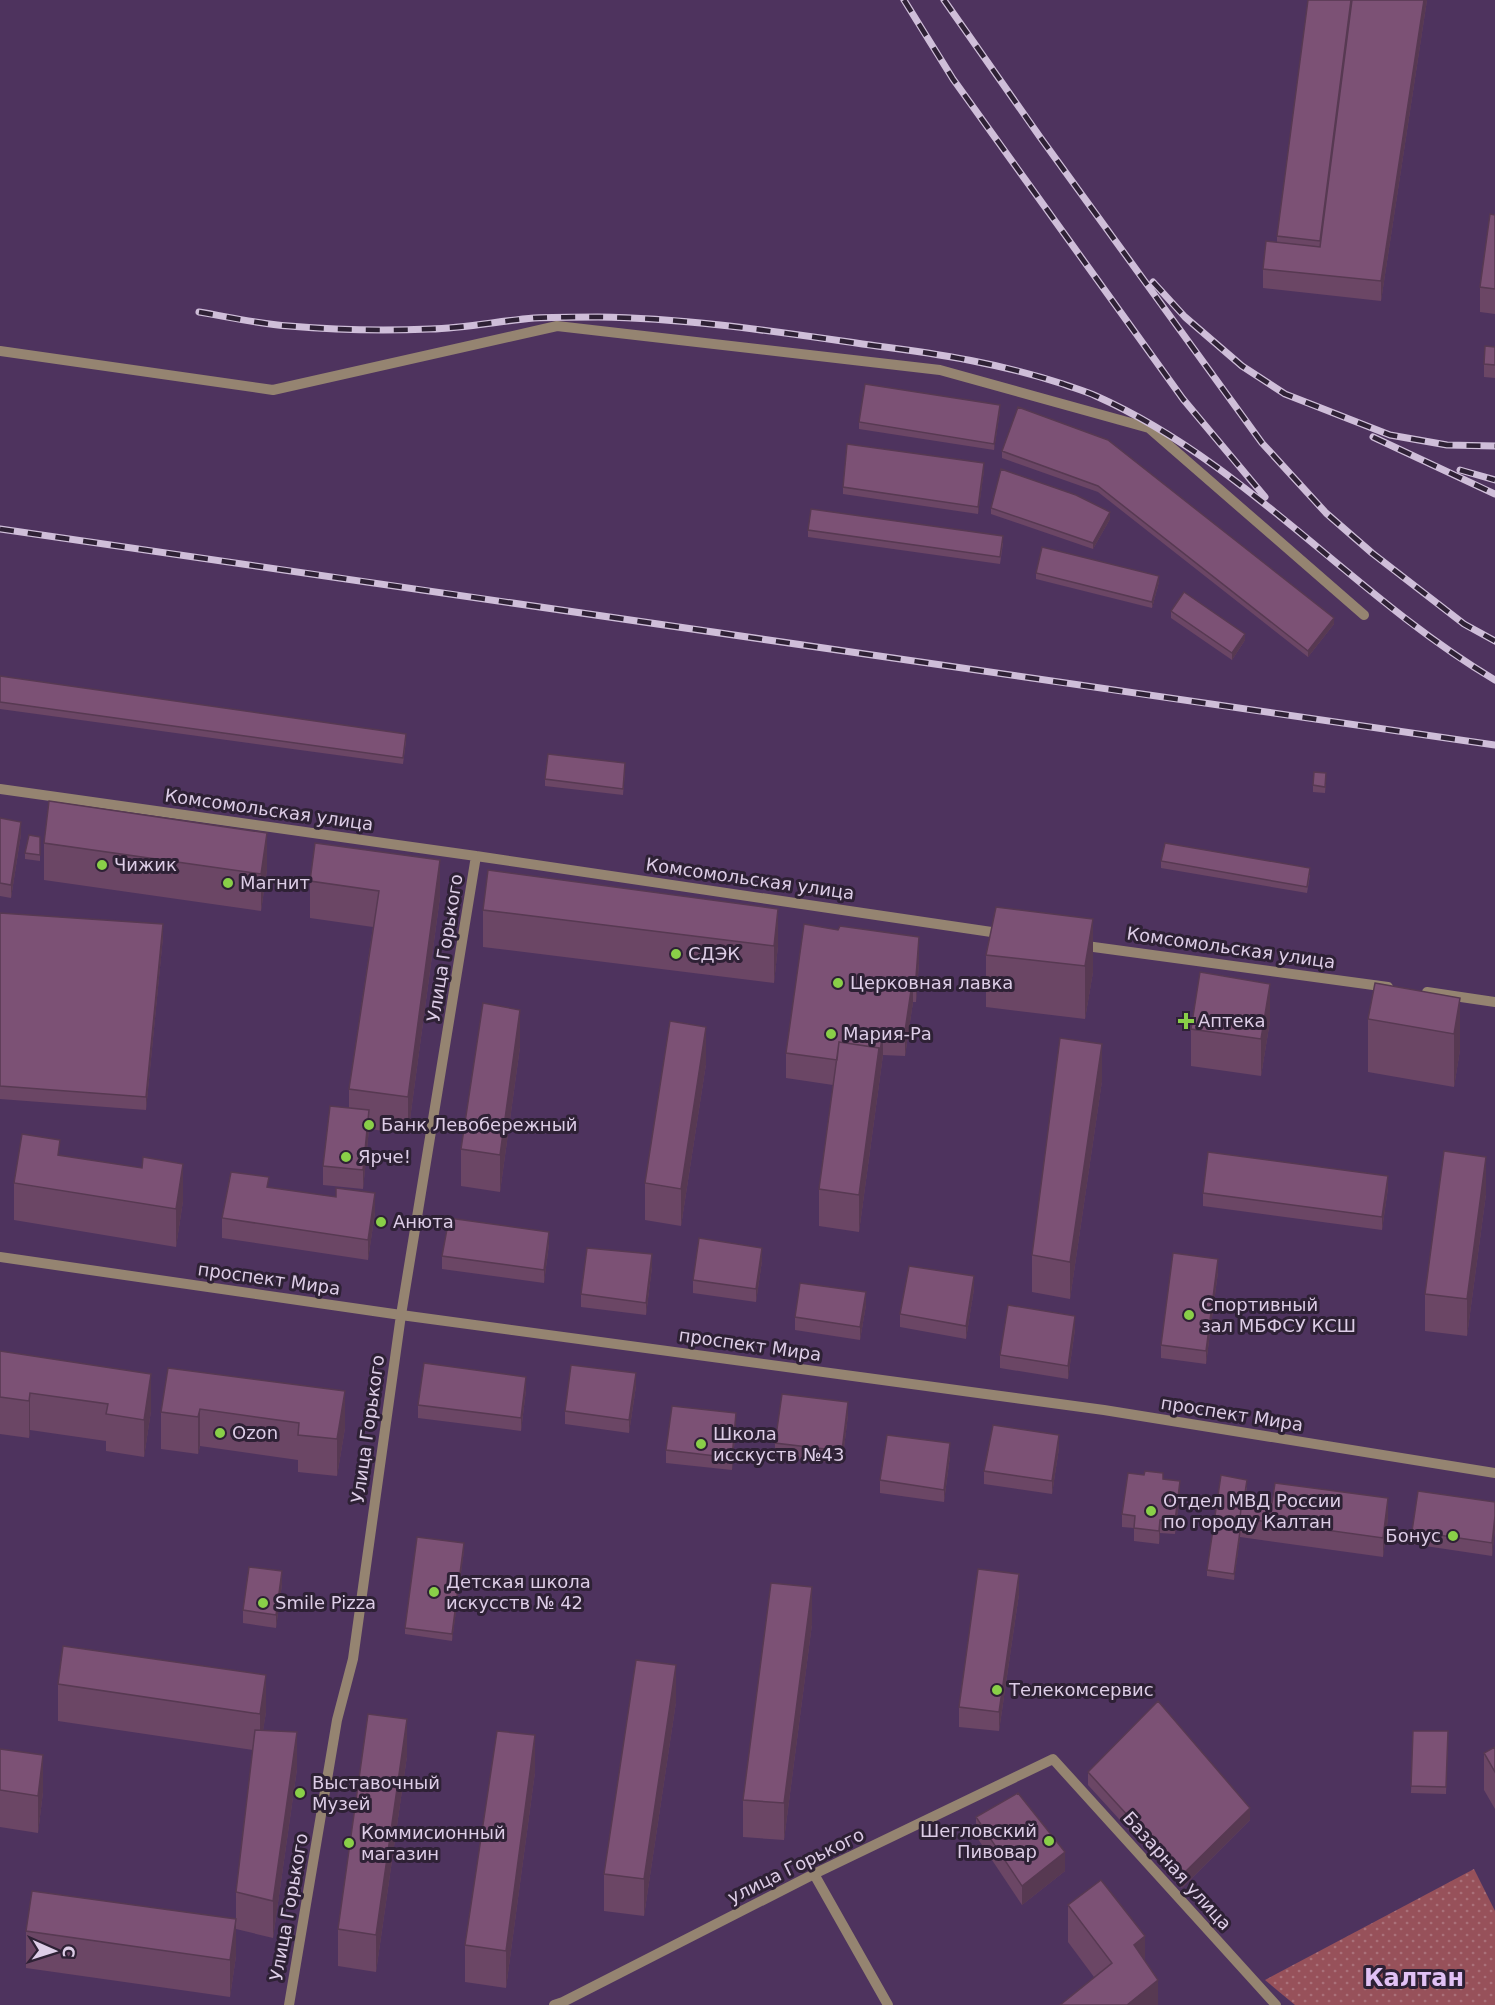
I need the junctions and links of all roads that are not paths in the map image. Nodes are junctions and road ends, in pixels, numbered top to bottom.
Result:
1 (0, 351) edge
2 (1364, 615) dead end
3 (0, 789) edge
4 (476, 856) junction
5 (1020, 936) edge
6 (1068, 943) edge
7 (1400, 988) edge
8 (1412, 990) edge
9 (1495, 1002) edge
10 (0, 1257) edge
11 (401, 1315) junction
12 (1495, 1473) edge
13 (1053, 1759) joint
14 (814, 1874) junction
15 (561, 2004) edge
16 (289, 2005) edge
17 (888, 2005) edge
18 (1276, 2005) edge

1 - 2 street
3 - 4 street, Комсомольская улица
4 - 5 street, Комсомольская улица
4 - 11 street, Улица Горького
6 - 7 street, Комсомольская улица
8 - 9 street
10 - 11 street, проспект Мира
11 - 12 street, проспект Мира
11 - 16 street, Улица Горького
13 - 14 street, улица Горького
13 - 18 street, Базарная улица
14 - 15 street, улица Горького
14 - 17 street

